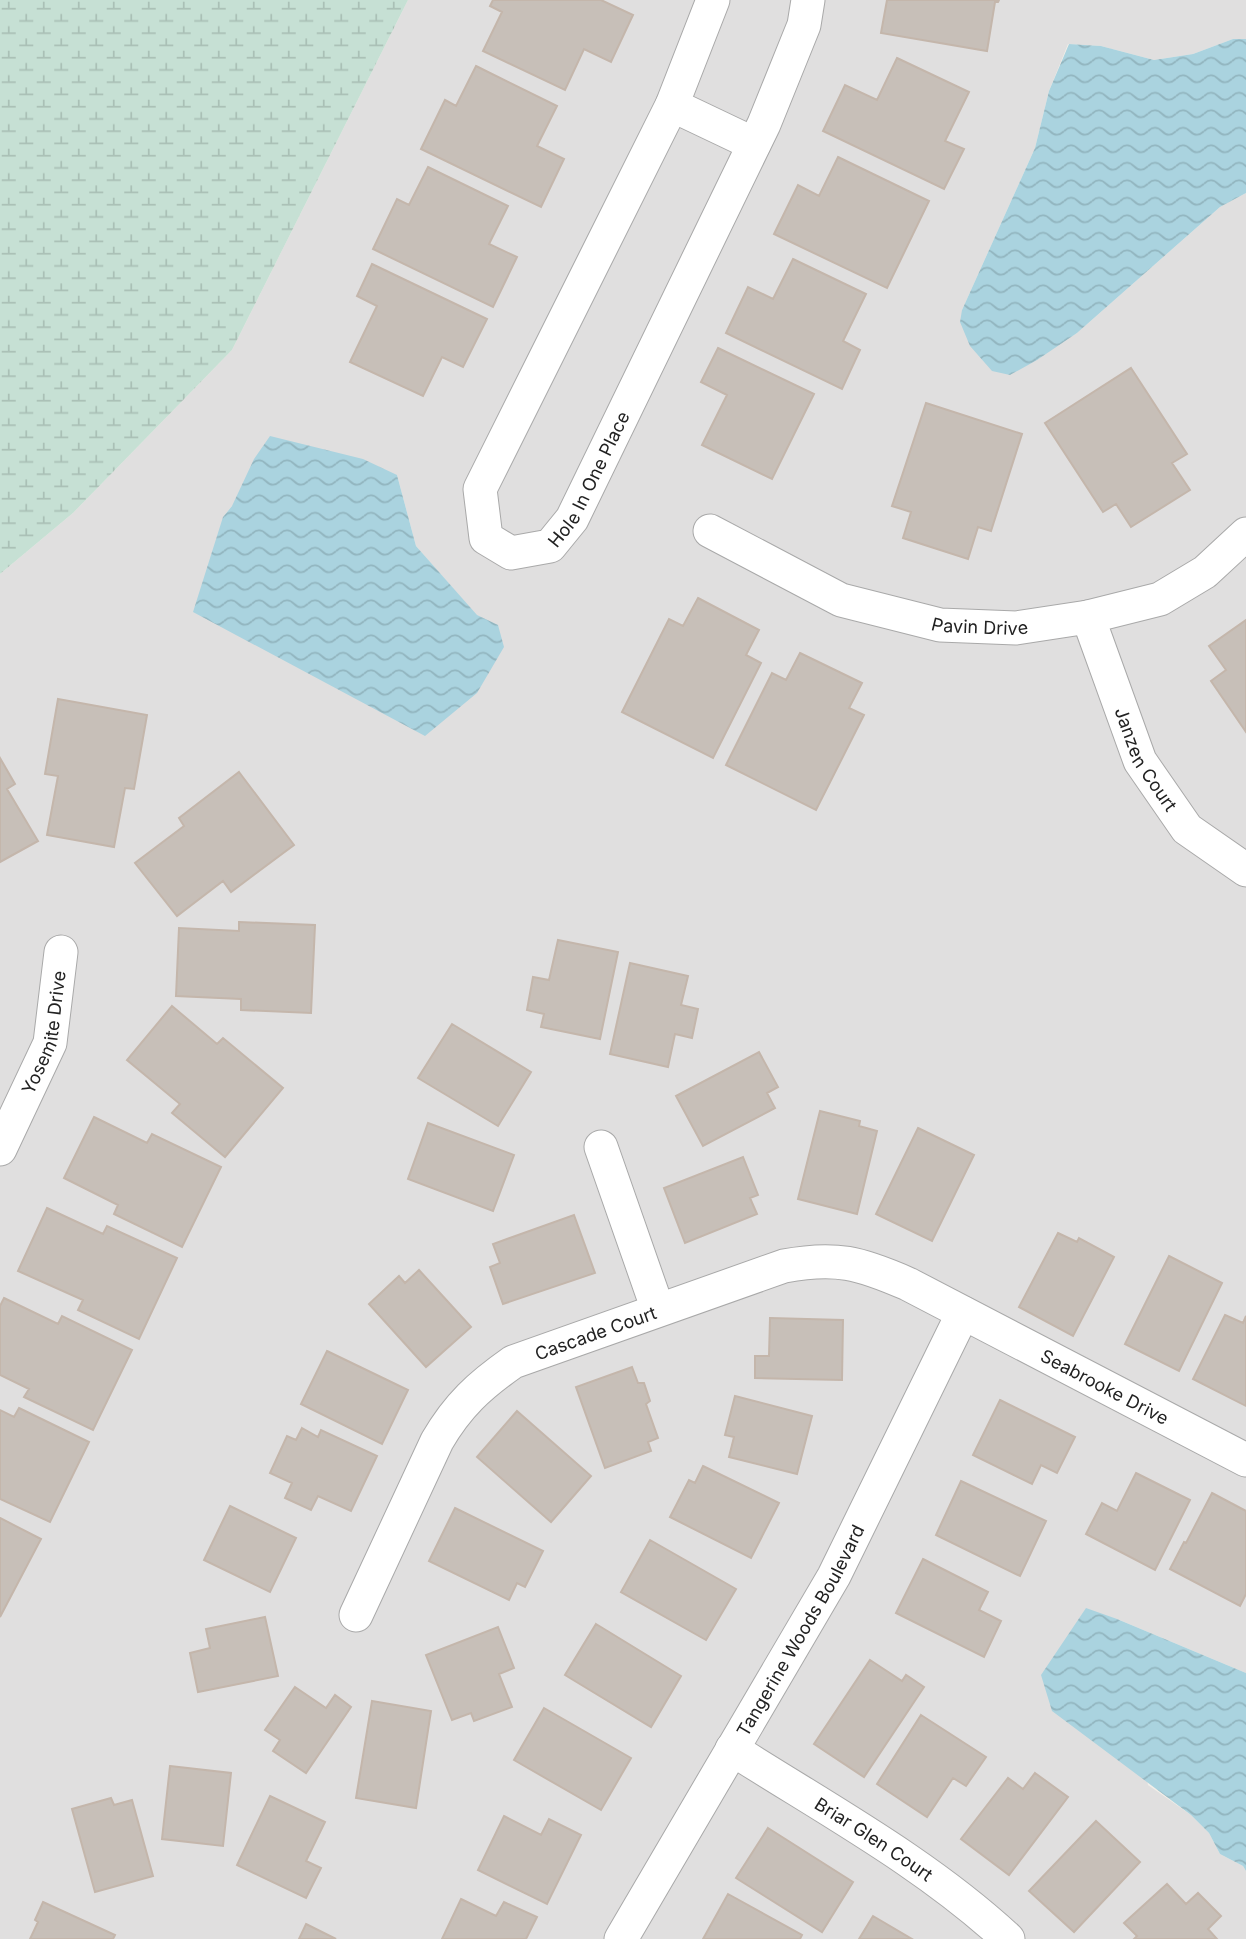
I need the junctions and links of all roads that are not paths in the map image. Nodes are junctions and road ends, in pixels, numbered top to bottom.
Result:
1 (713, 0) edge
2 (808, 0) edge
3 (672, 105) junction
4 (754, 144) junction
5 (710, 531) dead end
6 (1246, 534) edge
7 (1088, 617) junction
8 (1246, 870) edge
9 (61, 952) dead end
10 (601, 1147) dead end
11 (0, 1149) edge
12 (658, 1310) junction
13 (963, 1313) junction
14 (1246, 1460) edge
15 (355, 1615) dead end
16 (732, 1749) junction
17 (621, 1939) edge
18 (1008, 1939) edge

1 - 3 street, Hole In One Place
2 - 4 street, Hole In One Place
3 - 4 street
3 - 4 street, Hole In One Place
5 - 7 street, Pavin Drive
6 - 7 street, Pavin Drive
7 - 8 street, Janzen Court
9 - 11 street, Yosemite Drive
10 - 12 street
12 - 13 street, Cascade Court
12 - 15 street, Cascade Court
13 - 14 street, Seabrooke Drive
13 - 16 street, Tangerine Woods Boulevard
16 - 17 street, Tangerine Woods Boulevard
16 - 18 street, Briar Glen Court

